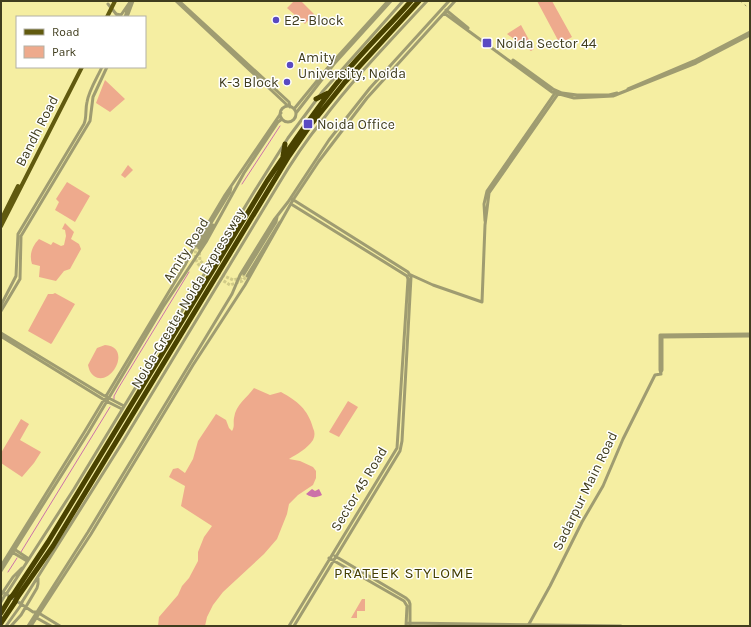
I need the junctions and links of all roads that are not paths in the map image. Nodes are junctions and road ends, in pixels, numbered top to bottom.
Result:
1 (115, 1) edge
2 (131, 1) edge
3 (176, 1) edge
4 (179, 1) edge
5 (390, 1) edge
6 (403, 1) edge
7 (411, 1) edge
8 (419, 1) edge
9 (427, 1) edge
10 (449, 1) edge
11 (455, 1) edge
12 (110, 6) edge
13 (442, 9) junction
14 (445, 12) junction
15 (105, 16) edge
16 (116, 16) edge
17 (126, 16) edge
18 (750, 33) edge
19 (79, 68) edge
20 (80, 68) edge
21 (102, 68) edge
22 (107, 68) edge
23 (330, 92) junction
24 (556, 94) junction
25 (316, 99) junction
26 (288, 107) junction
27 (295, 111) junction
28 (281, 113) junction
29 (295, 118) junction
30 (282, 119) junction
31 (290, 121) junction
32 (299, 122) junction
33 (296, 126) junction
34 (285, 144) junction
35 (283, 157) junction
36 (232, 185) junction
37 (236, 190) junction
38 (291, 201) junction
39 (36, 207) junction
40 (1, 220) edge
41 (1, 226) edge
42 (245, 276) junction
43 (409, 277) junction
44 (1, 305) edge
45 (1, 311) edge
46 (1, 334) edge
47 (750, 335) edge
48 (107, 398) junction
49 (123, 408) junction
50 (46, 544) junction
51 (38, 545) junction
52 (12, 550) junction
53 (332, 554) junction
54 (336, 556) junction
55 (329, 558) junction
56 (28, 560) junction
57 (333, 560) junction
58 (1, 566) edge
59 (1, 571) edge
60 (38, 578) junction
61 (9, 596) edge
62 (1, 602) edge
63 (26, 606) junction
64 (1, 613) edge
65 (37, 613) junction
66 (36, 617) junction
67 (1, 623) edge
68 (529, 624) junction
69 (408, 625) edge
70 (6, 626) edge
71 (11, 626) edge
72 (28, 626) edge
73 (31, 626) edge
74 (51, 626) edge
75 (60, 626) edge
76 (289, 626) edge
77 (294, 626) edge
78 (416, 626) edge
79 (621, 626) edge

1 - 12 main road
2 - 16 street
2 - 17 street
3 - 26 street
4 - 26 street
5 - 27 street
6 - 25 street
7 - 23 highway, Noida-Greater Noida Expressway
8 - 61 highway, Noida-Greater Noida Expressway
9 - 60 street
10 - 13 street
11 - 14 street
12 - 15 main road
12 - 16 street
13 - 14 street
13 - 38 street
14 - 18 street
14 - 24 street
14 - 38 street
18 - 24 street
19 - 40 main road, Bandh Road
20 - 41 main road, Bandh Road
21 - 39 street
22 - 39 street
23 - 25 highway
23 - 35 highway, Noida-Greater Noida Expressway
24 - 43 street
25 - 32 street
26 - 27 street
26 - 28 street
27 - 29 street
28 - 30 street
28 - 36 street, Amity Road
29 - 31 street
29 - 32 street
30 - 31 street
30 - 37 street, Amity Road
31 - 33 street
32 - 33 street
33 - 34 street
34 - 35 highway
34 - 49 street
35 - 50 highway, Noida-Greater Noida Expressway
36 - 37 street
36 - 48 street, Amity Road
37 - 48 street, Amity Road
38 - 42 street
38 - 42 street
38 - 43 street
39 - 44 street
39 - 45 street
42 - 65 street
42 - 65 street
43 - 53 street, Sector 45 Road
43 - 54 street, Sector 45 Road
46 - 48 street
47 - 68 street, Sadarpur Main Road
48 - 49 street
48 - 52 street
49 - 51 street
50 - 51 highway
50 - 61 highway, Noida-Greater Noida Expressway
51 - 56 street
52 - 56 street
52 - 58 street
52 - 59 street
53 - 54 street
53 - 55 street, Sector 45 Road
54 - 57 street, Sector 45 Road
54 - 69 street
55 - 57 street
55 - 76 street, Sector 45 Road
56 - 61 street
57 - 69 street
57 - 77 street, Sector 45 Road
60 - 63 street
60 - 70 street
61 - 62 street
61 - 63 street
61 - 64 highway, Noida-Greater Noida Expressway
61 - 67 highway, Noida-Greater Noida Expressway
63 - 65 street
63 - 71 street
65 - 66 street
65 - 66 street
65 - 75 street
66 - 72 street
66 - 73 street
66 - 74 street
68 - 69 street
68 - 79 street
69 - 78 street

